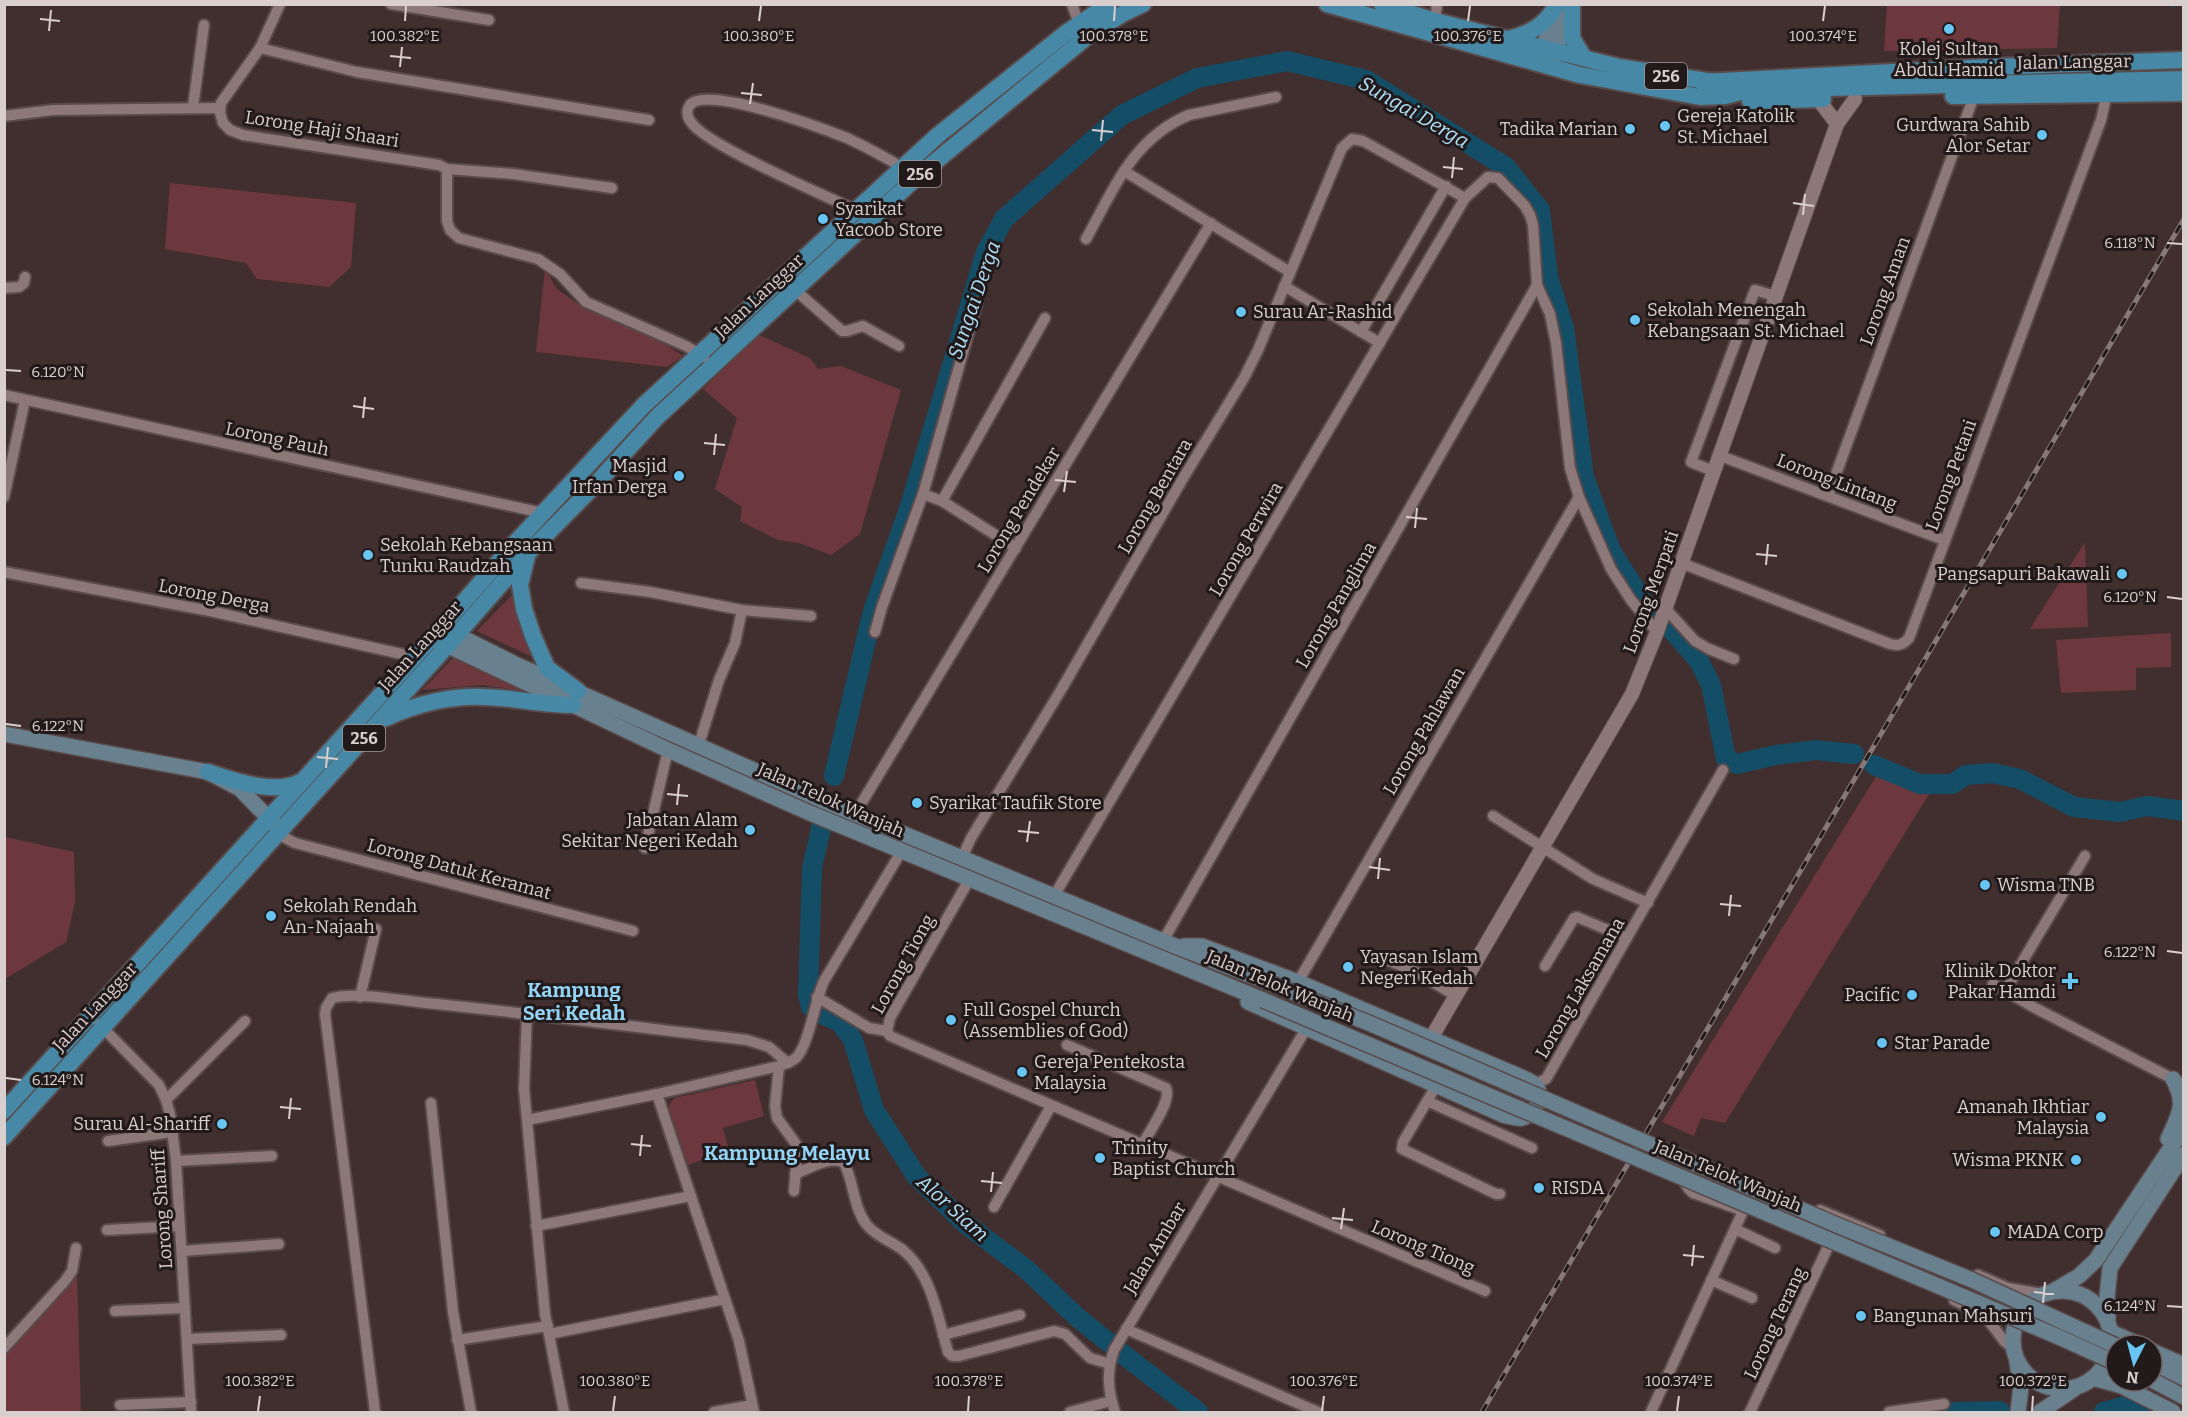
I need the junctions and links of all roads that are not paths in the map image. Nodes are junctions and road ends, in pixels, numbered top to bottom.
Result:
1 (280, 4) edge
2 (391, 4) edge
3 (1072, 4) edge
4 (1109, 4) edge
5 (1143, 4) edge
6 (1327, 4) edge
7 (1382, 4) edge
8 (1565, 5) edge
9 (1436, 13) edge
10 (489, 20) dead end
11 (204, 25) dead end
12 (1084, 29) junction
13 (1508, 39) junction
14 (260, 48) junction
15 (1546, 57) junction
16 (1584, 58) junction
17 (2184, 60) edge
18 (2184, 79) edge
19 (1701, 89) junction
20 (2107, 93) junction
21 (2184, 93) edge
22 (1974, 96) junction
23 (1276, 97) dead end
24 (1818, 99) junction
25 (1855, 99) junction
26 (193, 107) junction
27 (220, 108) junction
28 (4, 116) edge
29 (649, 120) dead end
30 (1837, 124) junction
31 (447, 168) junction
32 (903, 168) junction
33 (1124, 171) junction
34 (1446, 186) junction
35 (612, 188) dead end
36 (1465, 198) junction
37 (855, 210) junction
38 (1211, 223) junction
39 (1086, 238) dead end
40 (1290, 272) junction
41 (25, 277) dead end
42 (1537, 285) junction
43 (1284, 286) junction
44 (4, 288) edge
45 (794, 290) junction
46 (1775, 296) junction
47 (977, 303) dead end
48 (1045, 318) dead end
49 (1361, 332) junction
50 (1380, 343) junction
51 (899, 346) dead end
52 (700, 353) junction
53 (713, 365) junction
54 (4, 395) edge
55 (25, 400) junction
56 (1718, 455) junction
57 (1713, 471) junction
58 (923, 494) junction
59 (1828, 496) junction
60 (4, 497) edge
61 (1579, 497) junction
62 (942, 501) junction
63 (543, 513) junction
64 (1944, 540) junction
65 (1016, 548) junction
66 (528, 553) junction
67 (1681, 563) junction
68 (4, 572) edge
69 (581, 583) dead end
70 (1665, 608) junction
71 (742, 610) junction
72 (810, 616) dead end
73 (875, 632) dead end
74 (1656, 632) junction
75 (444, 636) junction
76 (415, 657) junction
77 (1734, 659) dead end
78 (576, 698) junction
79 (380, 720) junction
80 (4, 734) edge
81 (699, 744) junction
82 (668, 750) junction
83 (1723, 771) dead end
84 (208, 772) junction
85 (300, 782) junction
86 (855, 814) junction
87 (1493, 816) dead end
88 (269, 818) junction
89 (280, 832) junction
90 (1544, 846) junction
91 (645, 848) dead end
92 (901, 852) junction
93 (2085, 855) dead end
94 (962, 858) junction
95 (969, 880) junction
96 (1054, 896) junction
97 (1648, 903) junction
98 (376, 929) dead end
99 (633, 932) dead end
100 (1627, 938) junction
101 (1169, 949) junction
102 (1382, 958) dead end
103 (1545, 966) dead end
104 (1298, 982) junction
105 (1993, 984) dead end
106 (2006, 992) junction
107 (1456, 996) junction
108 (365, 997) junction
109 (817, 997) junction
110 (527, 1013) junction
111 (245, 1021) dead end
112 (97, 1022) junction
113 (1306, 1029) junction
114 (887, 1031) junction
115 (1430, 1040) junction
116 (1067, 1045) dead end
117 (784, 1064) junction
118 (2178, 1081) edge
119 (1535, 1084) junction
120 (1436, 1086) junction
121 (657, 1094) junction
122 (166, 1100) junction
123 (1427, 1101) junction
124 (431, 1103) dead end
125 (1052, 1106) junction
126 (4, 1111) edge
127 (527, 1120) junction
128 (2184, 1128) edge
129 (173, 1132) junction
130 (4, 1137) edge
131 (108, 1141) dead end
132 (1142, 1145) junction
133 (1532, 1148) dead end
134 (2184, 1154) edge
135 (272, 1156) dead end
136 (176, 1161) junction
137 (2153, 1172) junction
138 (795, 1174) junction
139 (1217, 1177) junction
140 (794, 1191) dead end
141 (1500, 1194) dead end
142 (691, 1196) junction
143 (994, 1207) dead end
144 (1743, 1210) junction
145 (180, 1226) junction
146 (536, 1226) junction
147 (1735, 1229) junction
148 (107, 1230) dead end
149 (279, 1244) dead end
150 (1828, 1247) junction
151 (76, 1248) dead end
152 (1775, 1248) dead end
153 (182, 1251) junction
154 (1711, 1280) junction
155 (1485, 1291) dead end
156 (2045, 1293) junction
157 (1752, 1298) dead end
158 (725, 1299) junction
159 (185, 1308) junction
160 (115, 1311) dead end
161 (1020, 1315) dead end
162 (1126, 1329) junction
163 (548, 1330) junction
164 (2109, 1333) edge
165 (2112, 1333) edge
166 (2112, 1333) edge
167 (281, 1335) dead end
168 (943, 1335) junction
169 (187, 1339) junction
170 (457, 1340) junction
171 (4, 1348) edge
172 (2015, 1354) junction
173 (2164, 1356) edge
174 (2104, 1358) edge
175 (1110, 1364) junction
176 (2104, 1365) edge
177 (2184, 1365) edge
178 (2164, 1368) edge
179 (2093, 1378) junction
180 (2184, 1378) edge
181 (2079, 1386) junction
182 (2164, 1386) edge
183 (2184, 1397) edge
184 (1111, 1401) junction
185 (1944, 1404) dead end
186 (120, 1405) dead end
187 (191, 1407) edge
188 (753, 1409) edge
189 (375, 1413) edge
190 (471, 1413) edge
191 (564, 1413) edge
192 (714, 1413) edge
193 (1070, 1413) edge
194 (1115, 1413) edge
195 (1318, 1413) edge
196 (1651, 1413) edge
197 (1750, 1413) edge
198 (1889, 1413) edge
199 (2018, 1413) edge
200 (2040, 1413) edge
201 (2174, 1413) edge

1 - 14 street, Lorong Haji Shaari
2 - 10 street
3 - 12 street
4 - 12 main road, Jalan Langgar / 256
5 - 12 main road, Jalan Langgar / 256
6 - 15 main road, Jalan Langgar / 256
7 - 9 main road, Jalan Langgar / 256
8 - 13 main road
8 - 15 main road
8 - 16 main road
9 - 13 main road, Jalan Langgar / 256
11 - 26 street
12 - 32 main road, Jalan Langgar / 256
12 - 45 main road, Jalan Langgar / 256
13 - 15 main road, Jalan Langgar / 256
14 - 27 street, Lorong Haji Shaari
14 - 29 street
15 - 16 main road, Jalan Langgar / 256
15 - 19 main road, Jalan Langgar / 256
16 - 19 main road, Jalan Langgar / 256
17 - 19 main road
18 - 19 main road, Jalan Langgar / 256
19 - 24 main road
20 - 21 main road
20 - 22 main road
20 - 64 street, Lorong Petani
22 - 25 main road
22 - 59 street, Lorong Aman
23 - 33 street
24 - 25 main road
24 - 30 street
25 - 30 street, Lorong Merpati
26 - 27 street
26 - 28 street
27 - 31 street, Lorong Haji Shaari
30 - 46 street, Lorong Merpati
31 - 35 street, Lorong Haji Shaari
31 - 52 street
32 - 37 main road, Jalan Langgar / 256
32 - 37 street
33 - 38 street
33 - 39 street
34 - 36 street
34 - 40 street, Lorong Bentara
34 - 49 street
36 - 42 street, Lorong Perwira
36 - 50 street, Lorong Perwira
37 - 52 main road, Jalan Langgar / 256
38 - 40 street
38 - 65 street, Lorong Pendekar
40 - 43 street, Lorong Bentara
41 - 44 street
42 - 61 street
42 - 101 street, Lorong Panglima
43 - 49 street
43 - 94 street, Lorong Bentara
45 - 51 street
45 - 53 main road, Jalan Langgar / 256
46 - 56 street, Lorong Merpati
46 - 57 street
47 - 58 street
48 - 62 street
49 - 50 street
50 - 96 street, Lorong Perwira
52 - 53 street
52 - 63 main road, Jalan Langgar / 256
53 - 66 main road, Jalan Langgar / 256
54 - 55 street, Lorong Pauh
55 - 60 street
55 - 63 street, Lorong Pauh
56 - 57 street, Lorong Merpati
56 - 59 street, Lorong Lintang
57 - 67 street, Lorong Merpati
58 - 62 street
58 - 73 street
59 - 64 street, Lorong Lintang
61 - 74 street
61 - 104 street, Lorong Pahlawan
62 - 65 street
63 - 75 main road, Jalan Langgar / 256
64 - 67 street, Lorong Petani
65 - 86 street, Lorong Pendekar
66 - 75 main road, Jalan Langgar / 256
66 - 78 main road
67 - 70 street, Lorong Merpati
68 - 76 street, Lorong Derga
69 - 71 street
70 - 74 street, Lorong Merpati
70 - 77 street
71 - 72 street
71 - 81 street
74 - 90 street, Lorong Merpati
75 - 76 main road, Jalan Langgar / 256
75 - 78 main road, Jalan Telok Wanjah
75 - 79 main road, Jalan Langgar / 256
76 - 85 main road, Jalan Langgar / 256
78 - 79 main road
78 - 81 main road, Jalan Telok Wanjah
78 - 82 main road, Jalan Telok Wanjah
79 - 89 main road, Jalan Langgar / 256
80 - 84 main road
81 - 86 main road, Jalan Telok Wanjah
82 - 91 street
82 - 92 main road, Jalan Telok Wanjah
83 - 97 street, Lorong Laksamana
84 - 85 main road
84 - 88 main road
85 - 88 main road, Jalan Langgar / 256
86 - 94 main road, Jalan Telok Wanjah
87 - 90 street, Lorong Laksamana
88 - 89 main road
88 - 112 main road, Jalan Langgar / 256
89 - 99 street, Lorong Datuk Keramat
89 - 112 main road, Jalan Langgar / 256
90 - 97 street, Lorong Laksamana
90 - 107 street, Lorong Merpati
92 - 95 main road, Jalan Telok Wanjah
92 - 109 street
93 - 106 street
94 - 96 main road, Jalan Telok Wanjah
95 - 101 main road, Jalan Telok Wanjah
95 - 114 street, Lorong Tiong
96 - 101 main road, Jalan Telok Wanjah
97 - 100 street, Lorong Laksamana
98 - 108 street
100 - 103 street
100 - 119 street, Lorong Laksamana
101 - 104 main road
101 - 113 main road
101 - 164 main road, Jalan Telok Wanjah, bridge
101 - 174 main road, Jalan Telok Wanjah, bridge
102 - 107 street
104 - 115 main road
105 - 106 street
106 - 118 street
107 - 115 street, Lorong Merpati
108 - 110 street
108 - 189 street
109 - 114 street
109 - 117 street
110 - 117 street
110 - 127 street
111 - 122 street
112 - 122 street, Lorong Shariff
112 - 126 main road, Jalan Langgar / 256
112 - 130 main road, Jalan Langgar / 256
113 - 120 main road
113 - 139 street, Jalan Ambar
114 - 125 street, Lorong Tiong
115 - 119 main road
116 - 132 street
117 - 121 street
117 - 138 street
118 - 137 main road
119 - 120 main road
120 - 123 street
121 - 127 street
121 - 142 street
122 - 129 street, Lorong Shariff
123 - 133 street
123 - 141 street
124 - 170 street
125 - 132 street, Lorong Tiong
125 - 143 street
127 - 146 street
128 - 137 main road
129 - 131 street
129 - 136 street, Lorong Shariff
132 - 139 street, Lorong Tiong
134 - 165 main road
135 - 136 street
136 - 145 street, Lorong Shariff
137 - 156 main road
138 - 140 street
138 - 168 street
139 - 155 street, Lorong Tiong
139 - 162 street, Jalan Ambar
142 - 146 street
142 - 158 street
144 - 147 street
144 - 150 street
144 - 156 street
145 - 148 street
145 - 153 street, Lorong Shariff
146 - 163 street
147 - 152 street
147 - 154 street
149 - 153 street
150 - 172 street
150 - 197 street, Lorong Terang
151 - 171 street
153 - 159 street, Lorong Shariff
154 - 157 street
154 - 196 street
156 - 166 main road
156 - 172 main road
158 - 163 street
158 - 188 street
159 - 160 street
159 - 169 street, Lorong Shariff
161 - 168 street
162 - 175 street, Jalan Ambar
162 - 195 street
163 - 170 street
163 - 191 street
167 - 169 street
168 - 175 street
169 - 187 street, Lorong Shariff
170 - 190 street
172 - 181 main road
172 - 199 main road
173 - 177 main road
175 - 184 street, Jalan Ambar
176 - 179 main road
178 - 180 main road
179 - 181 main road
179 - 201 main road
181 - 200 main road
182 - 183 main road
184 - 193 street
184 - 194 street, Jalan Ambar
185 - 198 street
186 - 187 street
188 - 192 street

